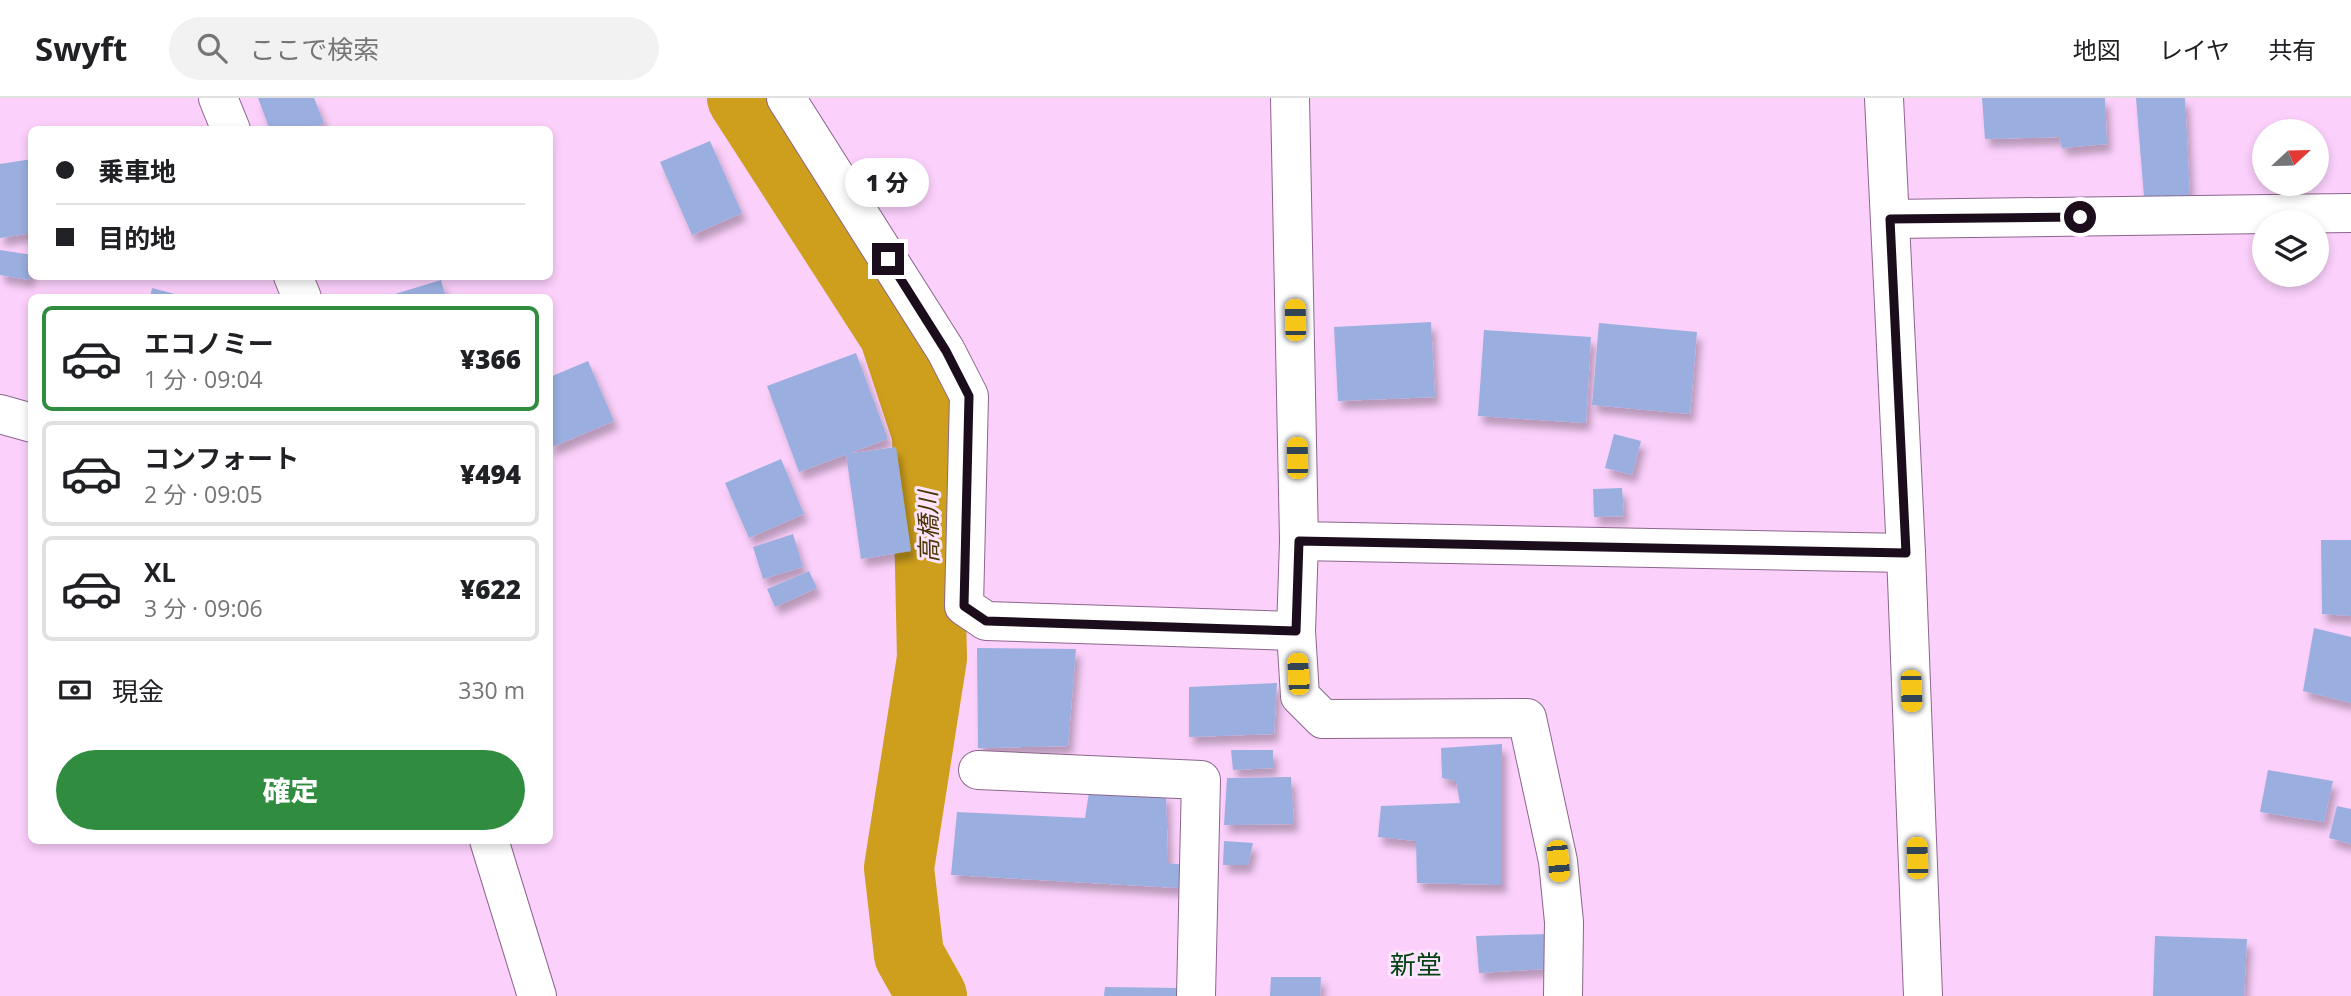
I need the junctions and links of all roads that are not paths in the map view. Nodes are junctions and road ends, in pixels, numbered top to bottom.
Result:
1 (218, 98) edge
2 (786, 98) edge
3 (1290, 98) edge
4 (1884, 98) edge
5 (230, 126) edge
6 (2351, 213) edge
7 (1890, 219) junction
8 (0, 414) edge
9 (28, 422) edge
10 (1299, 541) junction
11 (1906, 553) junction
12 (1296, 631) junction
13 (978, 770) dead end
14 (490, 844) edge
15 (537, 996) edge
16 (1196, 996) edge
17 (1563, 996) edge
18 (1923, 996) edge

1 - 5 street
2 - 12 street
3 - 10 street
4 - 7 street
6 - 7 street
7 - 11 street
8 - 9 street
10 - 11 street
10 - 12 street
11 - 18 street
12 - 17 street
13 - 16 street
14 - 15 street

